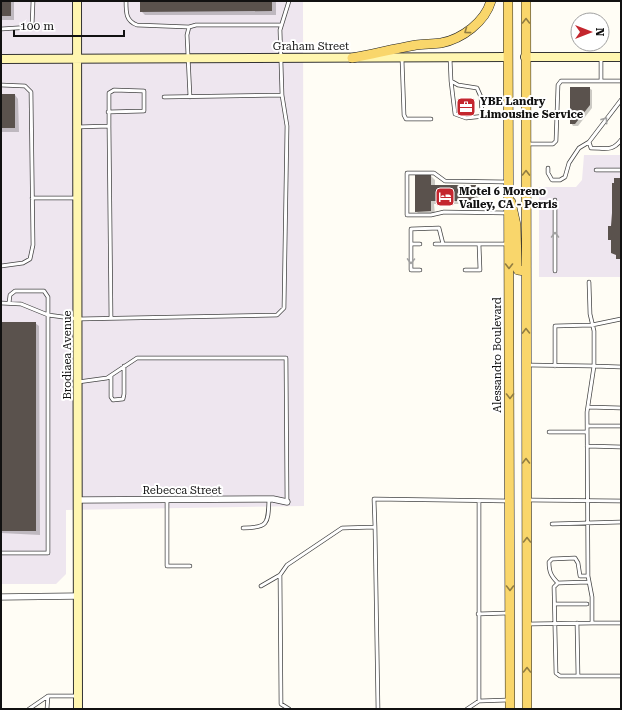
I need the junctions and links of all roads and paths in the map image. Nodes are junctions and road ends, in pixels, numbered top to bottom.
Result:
1 (33, 1) edge
2 (77, 1) edge
3 (126, 1) edge
4 (289, 1) edge
5 (490, 1) edge
6 (508, 1) edge
7 (526, 1) edge
8 (281, 25) junction
9 (189, 26) junction
10 (1, 29) edge
11 (508, 57) junction
12 (525, 57) junction
13 (602, 57) junction
14 (621, 57) edge
15 (282, 58) junction
16 (352, 58) junction
17 (402, 58) junction
18 (450, 58) junction
19 (190, 59) junction
20 (1, 60) edge
21 (77, 60) junction
22 (451, 81) junction
23 (602, 81) junction
24 (621, 81) edge
25 (1, 85) edge
26 (282, 95) junction
27 (164, 97) dead end
28 (190, 97) junction
29 (621, 100) edge
30 (108, 112) junction
31 (485, 116) junction
32 (508, 116) junction
33 (431, 119) dead end
34 (109, 126) junction
35 (77, 127) junction
36 (621, 140) edge
37 (589, 142) junction
38 (526, 144) junction
39 (548, 168) dead end
40 (596, 170) dead end
41 (621, 170) edge
42 (508, 182) junction
43 (508, 193) junction
44 (32, 198) junction
45 (78, 198) junction
46 (555, 200) dead end
47 (508, 213) junction
48 (411, 244) junction
49 (420, 244) dead end
50 (435, 244) dead end
51 (443, 244) junction
52 (479, 244) junction
53 (508, 244) junction
54 (1, 266) edge
55 (420, 270) dead end
56 (465, 270) dead end
57 (555, 271) dead end
58 (525, 272) junction
59 (589, 282) dead end
60 (1, 303) edge
61 (9, 303) junction
62 (48, 315) junction
63 (78, 318) junction
64 (111, 318) junction
65 (621, 319) edge
66 (592, 325) junction
67 (526, 365) junction
68 (124, 366) junction
69 (555, 366) junction
70 (594, 366) junction
71 (621, 367) edge
72 (111, 376) junction
73 (78, 382) junction
74 (588, 407) junction
75 (621, 408) edge
76 (587, 426) junction
77 (621, 426) edge
78 (549, 432) dead end
79 (587, 432) junction
80 (587, 446) junction
81 (621, 447) edge
82 (270, 499) junction
83 (78, 500) junction
84 (167, 500) junction
85 (526, 500) junction
86 (479, 501) junction
87 (510, 501) junction
88 (587, 501) junction
89 (621, 501) edge
90 (287, 502) joint
91 (621, 522) edge
92 (588, 523) junction
93 (552, 524) dead end
94 (375, 527) junction
95 (243, 528) dead end
96 (1, 553) edge
97 (190, 566) dead end
98 (280, 575) junction
99 (588, 576) junction
100 (588, 582) junction
101 (558, 583) junction
102 (261, 586) dead end
103 (78, 596) junction
104 (1, 597) edge
105 (555, 604) junction
106 (587, 604) dead end
107 (510, 613) junction
108 (478, 614) junction
109 (577, 623) junction
110 (592, 623) junction
111 (621, 623) edge
112 (527, 624) junction
113 (556, 624) junction
114 (578, 676) junction
115 (621, 676) edge
116 (48, 696) junction
117 (78, 696) junction
118 (479, 701) junction
119 (510, 705) edge
120 (29, 709) edge
121 (47, 709) edge
122 (78, 709) edge
123 (289, 709) edge
124 (378, 709) edge
125 (467, 709) edge
126 (527, 709) edge

1 - 10 lane
2 - 21 street, Brodiaea Avenue
3 - 9 lane
4 - 8 lane
5 -> 16 main road
6 - 11 main road, Alessandro Boulevard
12 -> 7 main road
8 - 9 lane
8 - 15 lane
9 - 19 lane
11 - 12 main road, Graham Street
11 - 18 street, Graham Street
11 - 32 main road, Alessandro Boulevard
12 - 13 street, Graham Street
12 - 38 main road
13 - 14 street, Graham Street
13 - 23 lane
15 - 16 street, Graham Street
15 - 19 street, Graham Street
15 - 26 lane
16 - 17 street, Graham Street
17 - 18 street, Graham Street
17 - 33 lane
18 - 22 lane
19 - 21 street, Graham Street
19 - 28 lane
20 - 21 street, Graham Street
21 - 35 street, Brodiaea Avenue
22 - 31 lane
22 - 31 lane
23 - 24 lane
23 - 38 lane
25 - 44 lane
26 - 28 lane
26 - 64 lane
27 - 28 lane
37 -> 29 lane
30 - 30 lane
30 - 34 lane
31 - 32 lane
32 - 42 main road, Alessandro Boulevard
34 - 35 lane
34 - 64 lane
35 - 45 street, Brodiaea Avenue
36 - 37 lane
37 - 39 lane
58 -> 38 main road
40 - 41 lane
42 - 43 main road, Alessandro Boulevard
42 - 47 lane
43 - 47 main road, Alessandro Boulevard
43 - 58 main road
44 - 45 lane
44 - 54 lane
45 - 63 street, Brodiaea Avenue
57 -> 46 lane
47 - 53 main road, Alessandro Boulevard
48 - 49 lane
48 - 51 lane
48 -> 55 lane
50 - 51 lane
51 - 52 lane
52 - 53 lane
52 - 56 lane
53 -> 87 main road, Alessandro Boulevard
67 -> 58 main road
59 - 66 lane
60 - 61 lane
61 - 62 lane
61 - 62 lane
62 - 63 lane
62 - 96 lane
63 - 64 lane
63 - 73 street, Brodiaea Avenue
65 - 66 lane
66 - 69 lane
66 - 70 lane
67 - 69 lane
85 -> 67 main road
68 - 72 lane
68 - 72 lane
68 - 90 lane
69 - 70 lane
70 - 71 lane
70 - 74 lane
72 - 73 lane
73 - 83 street, Brodiaea Avenue
74 - 75 lane
74 - 76 lane
76 - 77 lane
76 - 79 lane
78 - 79 lane
79 - 80 lane
80 - 81 lane
80 - 88 lane
82 - 84 street, Rebecca Street
82 - 90 street, Rebecca Street
82 - 95 lane
83 - 84 street, Rebecca Street
83 - 103 street, Brodiaea Avenue
84 - 97 lane
85 - 87 main road
85 - 88 lane
112 -> 85 main road
86 - 87 lane
86 - 94 lane
86 - 108 lane
87 -> 107 main road, Alessandro Boulevard
88 - 89 lane
88 - 92 lane
91 - 92 lane
92 - 93 lane
92 - 99 lane
94 - 98 lane
94 - 124 lane
98 - 102 lane
98 - 123 lane
99 - 100 lane
99 - 101 lane
100 - 101 lane
100 - 110 lane
101 - 105 lane
103 - 104 street
103 - 117 street, Brodiaea Avenue
105 - 106 lane
105 - 113 lane
107 - 108 lane
107 - 119 main road, Alessandro Boulevard
108 - 118 lane
109 - 110 lane
109 - 113 lane
109 - 114 lane
110 - 111 lane
112 - 113 lane
126 -> 112 main road
113 - 114 lane
114 - 115 lane
116 - 117 lane
116 - 120 lane
116 - 121 lane
117 - 122 street, Brodiaea Avenue
118 - 119 lane
118 - 125 lane

